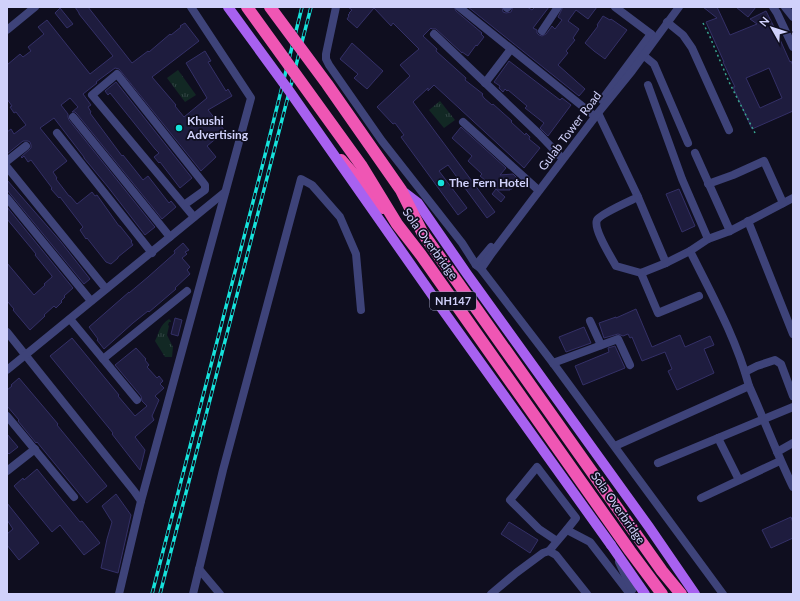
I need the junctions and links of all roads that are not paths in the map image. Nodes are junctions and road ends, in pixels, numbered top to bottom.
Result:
1 (36, 7) edge
2 (191, 7) edge
3 (228, 7) edge
4 (247, 7) edge
5 (270, 7) edge
6 (336, 7) edge
7 (459, 7) edge
8 (558, 7) edge
9 (616, 7) edge
10 (672, 7) edge
11 (679, 7) edge
12 (773, 7) edge
13 (785, 7) edge
14 (793, 17) edge
15 (667, 22) junction
16 (7, 30) edge
17 (542, 31) dead end
18 (434, 34) dead end
19 (652, 34) junction
20 (793, 47) edge
21 (511, 49) junction
22 (643, 56) junction
23 (485, 83) junction
24 (648, 85) dead end
25 (595, 114) junction
26 (73, 117) dead end
27 (464, 122) dead end
28 (728, 130) dead end
29 (57, 133) dead end
30 (321, 136) junction
31 (688, 143) dead end
32 (26, 146) dead end
33 (695, 154) dead end
34 (560, 156) junction
35 (7, 161) edge
36 (7, 167) edge
37 (708, 184) junction
38 (536, 188) junction
39 (401, 190) junction
40 (225, 192) junction
41 (638, 197) junction
42 (7, 198) edge
43 (793, 198) edge
44 (783, 203) junction
45 (184, 204) junction
46 (194, 217) junction
47 (748, 221) junction
48 (397, 224) junction
49 (730, 231) junction
50 (170, 237) junction
51 (708, 239) junction
52 (690, 251) junction
53 (152, 253) junction
54 (666, 263) junction
55 (479, 267) junction
56 (641, 273) junction
57 (106, 289) junction
58 (187, 291) dead end
59 (699, 296) dead end
60 (91, 301) junction
61 (360, 310) dead end
62 (70, 319) junction
63 (590, 321) dead end
64 (7, 332) edge
65 (793, 334) edge
66 (601, 345) junction
67 (26, 355) junction
68 (103, 359) junction
69 (553, 363) junction
70 (630, 365) dead end
71 (7, 370) edge
72 (745, 372) junction
73 (749, 386) junction
74 (793, 396) edge
75 (137, 400) dead end
76 (793, 406) edge
77 (7, 416) edge
78 (764, 419) junction
79 (718, 438) junction
80 (793, 443) edge
81 (615, 446) junction
82 (35, 449) junction
83 (776, 452) junction
84 (780, 461) junction
85 (658, 463) dead end
86 (7, 471) edge
87 (739, 480) junction
88 (793, 487) edge
89 (74, 497) dead end
90 (701, 498) dead end
91 (141, 501) junction
92 (567, 530) junction
93 (557, 541) junction
94 (611, 545) junction
95 (549, 551) junction
96 (199, 569) junction
97 (494, 593) edge
98 (119, 594) edge
99 (193, 594) edge
100 (220, 594) edge
101 (587, 594) edge
102 (630, 594) edge
103 (634, 594) edge
104 (645, 594) edge
105 (662, 594) edge
106 (681, 594) edge
107 (695, 594) edge
108 (723, 594) edge

1 - 16 street
2 - 40 street
3 - 30 main road, bridge
4 - 48 highway, Sola Overbridge / NH147, bridge
5 - 39 highway, Sola Overbridge / NH147, bridge
6 - 55 street
7 - 21 street
8 - 17 street
9 - 19 street
10 - 19 street
11 - 15 street, Gulab Tower Road
12 - 20 street
13 - 14 street
15 - 22 street, Gulab Tower Road
15 - 28 street
18 - 23 street
19 - 25 street
21 - 23 street
21 - 25 street
22 - 25 street, Gulab Tower Road
22 - 31 street
23 - 34 street
24 - 51 street
25 - 34 street
25 - 41 street
25 - 55 street, Gulab Tower Road
26 - 50 street
27 - 38 street
29 - 53 street
30 - 48 highway, bridge
30 - 94 main road, bridge
32 - 35 street
33 - 37 street
34 - 38 street
36 - 57 street
37 - 44 street
37 - 49 street
38 - 55 street
39 - 106 highway, Sola Overbridge / NH147, bridge
39 - 107 main road
40 - 46 street
40 - 91 street
41 - 54 street
41 - 56 street
42 - 60 street
43 - 44 street
44 - 47 street
45 - 45 street
45 - 46 street
46 - 50 street
47 - 49 street
47 - 65 street
48 - 105 highway, Sola Overbridge / NH147, bridge
49 - 51 street
50 - 53 street
51 - 52 street
52 - 54 street
52 - 72 street
53 - 57 street
54 - 56 street
55 - 69 street
56 - 59 street
57 - 60 street
58 - 68 street
60 - 62 street
61 - 96 street
62 - 67 street
62 - 68 street
63 - 66 street
64 - 67 street
66 - 69 street
66 - 70 street
67 - 71 street
67 - 91 street
68 - 75 street
69 - 81 street
72 - 73 street
72 - 74 street
73 - 78 street
73 - 81 street
76 - 78 street
77 - 82 street
78 - 79 street
78 - 83 street
79 - 85 street
79 - 87 street
80 - 83 street
81 - 108 street
82 - 86 street
82 - 89 street
83 - 84 street
84 - 87 street
84 - 88 street
87 - 90 street
91 - 98 street
92 - 93 street
92 - 93 street
92 - 102 street
93 - 95 street
94 - 103 street
94 - 104 main road
95 - 97 street
95 - 101 street
96 - 99 street
96 - 100 street

